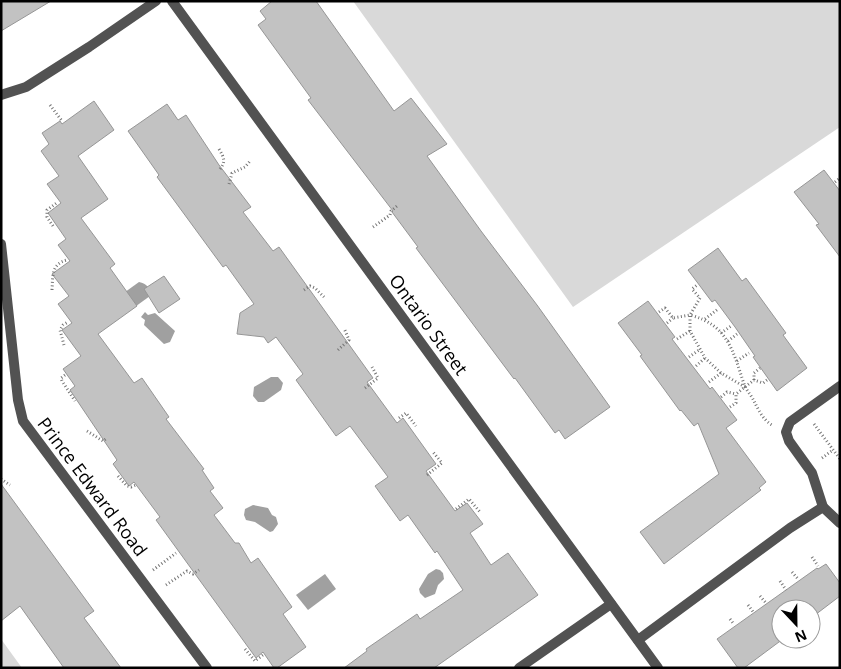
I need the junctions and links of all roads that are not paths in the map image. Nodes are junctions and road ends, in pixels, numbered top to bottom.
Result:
1 (156, 1) edge
2 (172, 1) edge
3 (1, 95) edge
4 (1, 244) edge
5 (840, 386) edge
6 (823, 507) junction
7 (840, 523) edge
8 (612, 604) junction
9 (638, 640) junction
10 (207, 668) edge
11 (519, 668) edge
12 (658, 668) edge

1 - 3 street
2 - 8 street, Ontario Street
4 - 10 street, Prince Edward Road
5 - 6 street
6 - 7 street
6 - 9 street
8 - 9 street, Ontario Street
8 - 11 street
9 - 12 street, Ontario Street

